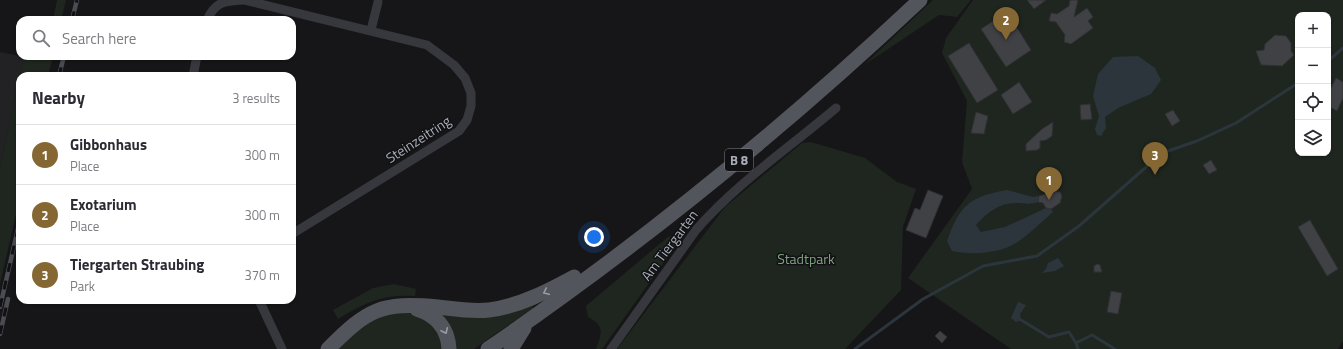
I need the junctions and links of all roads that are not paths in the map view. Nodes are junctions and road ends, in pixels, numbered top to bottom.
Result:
1 (243, 0) edge
2 (920, 0) edge
3 (378, 2) dead end
4 (209, 16) edge
5 (371, 30) junction
6 (196, 60) edge
7 (194, 72) edge
8 (836, 108) dead end
9 (296, 232) edge
10 (618, 254) junction
11 (260, 304) edge
12 (408, 306) junction
13 (527, 322) junction
14 (282, 349) edge
15 (328, 349) edge
16 (449, 349) edge
17 (488, 349) edge
18 (511, 349) edge
19 (611, 349) edge

1 - 4 street, Steinzeitring
1 - 5 street, Steinzeitring
2 - 10 main road, B 8
3 - 5 street
5 - 9 street, Steinzeitring
6 - 7 street
8 - 19 street, Am Tiergarten
10 -> 12 main road
10 - 13 main road, B 8
11 - 14 street
12 - 15 main road
12 -> 16 main road
13 - 17 main road, B 8
13 - 18 main road

